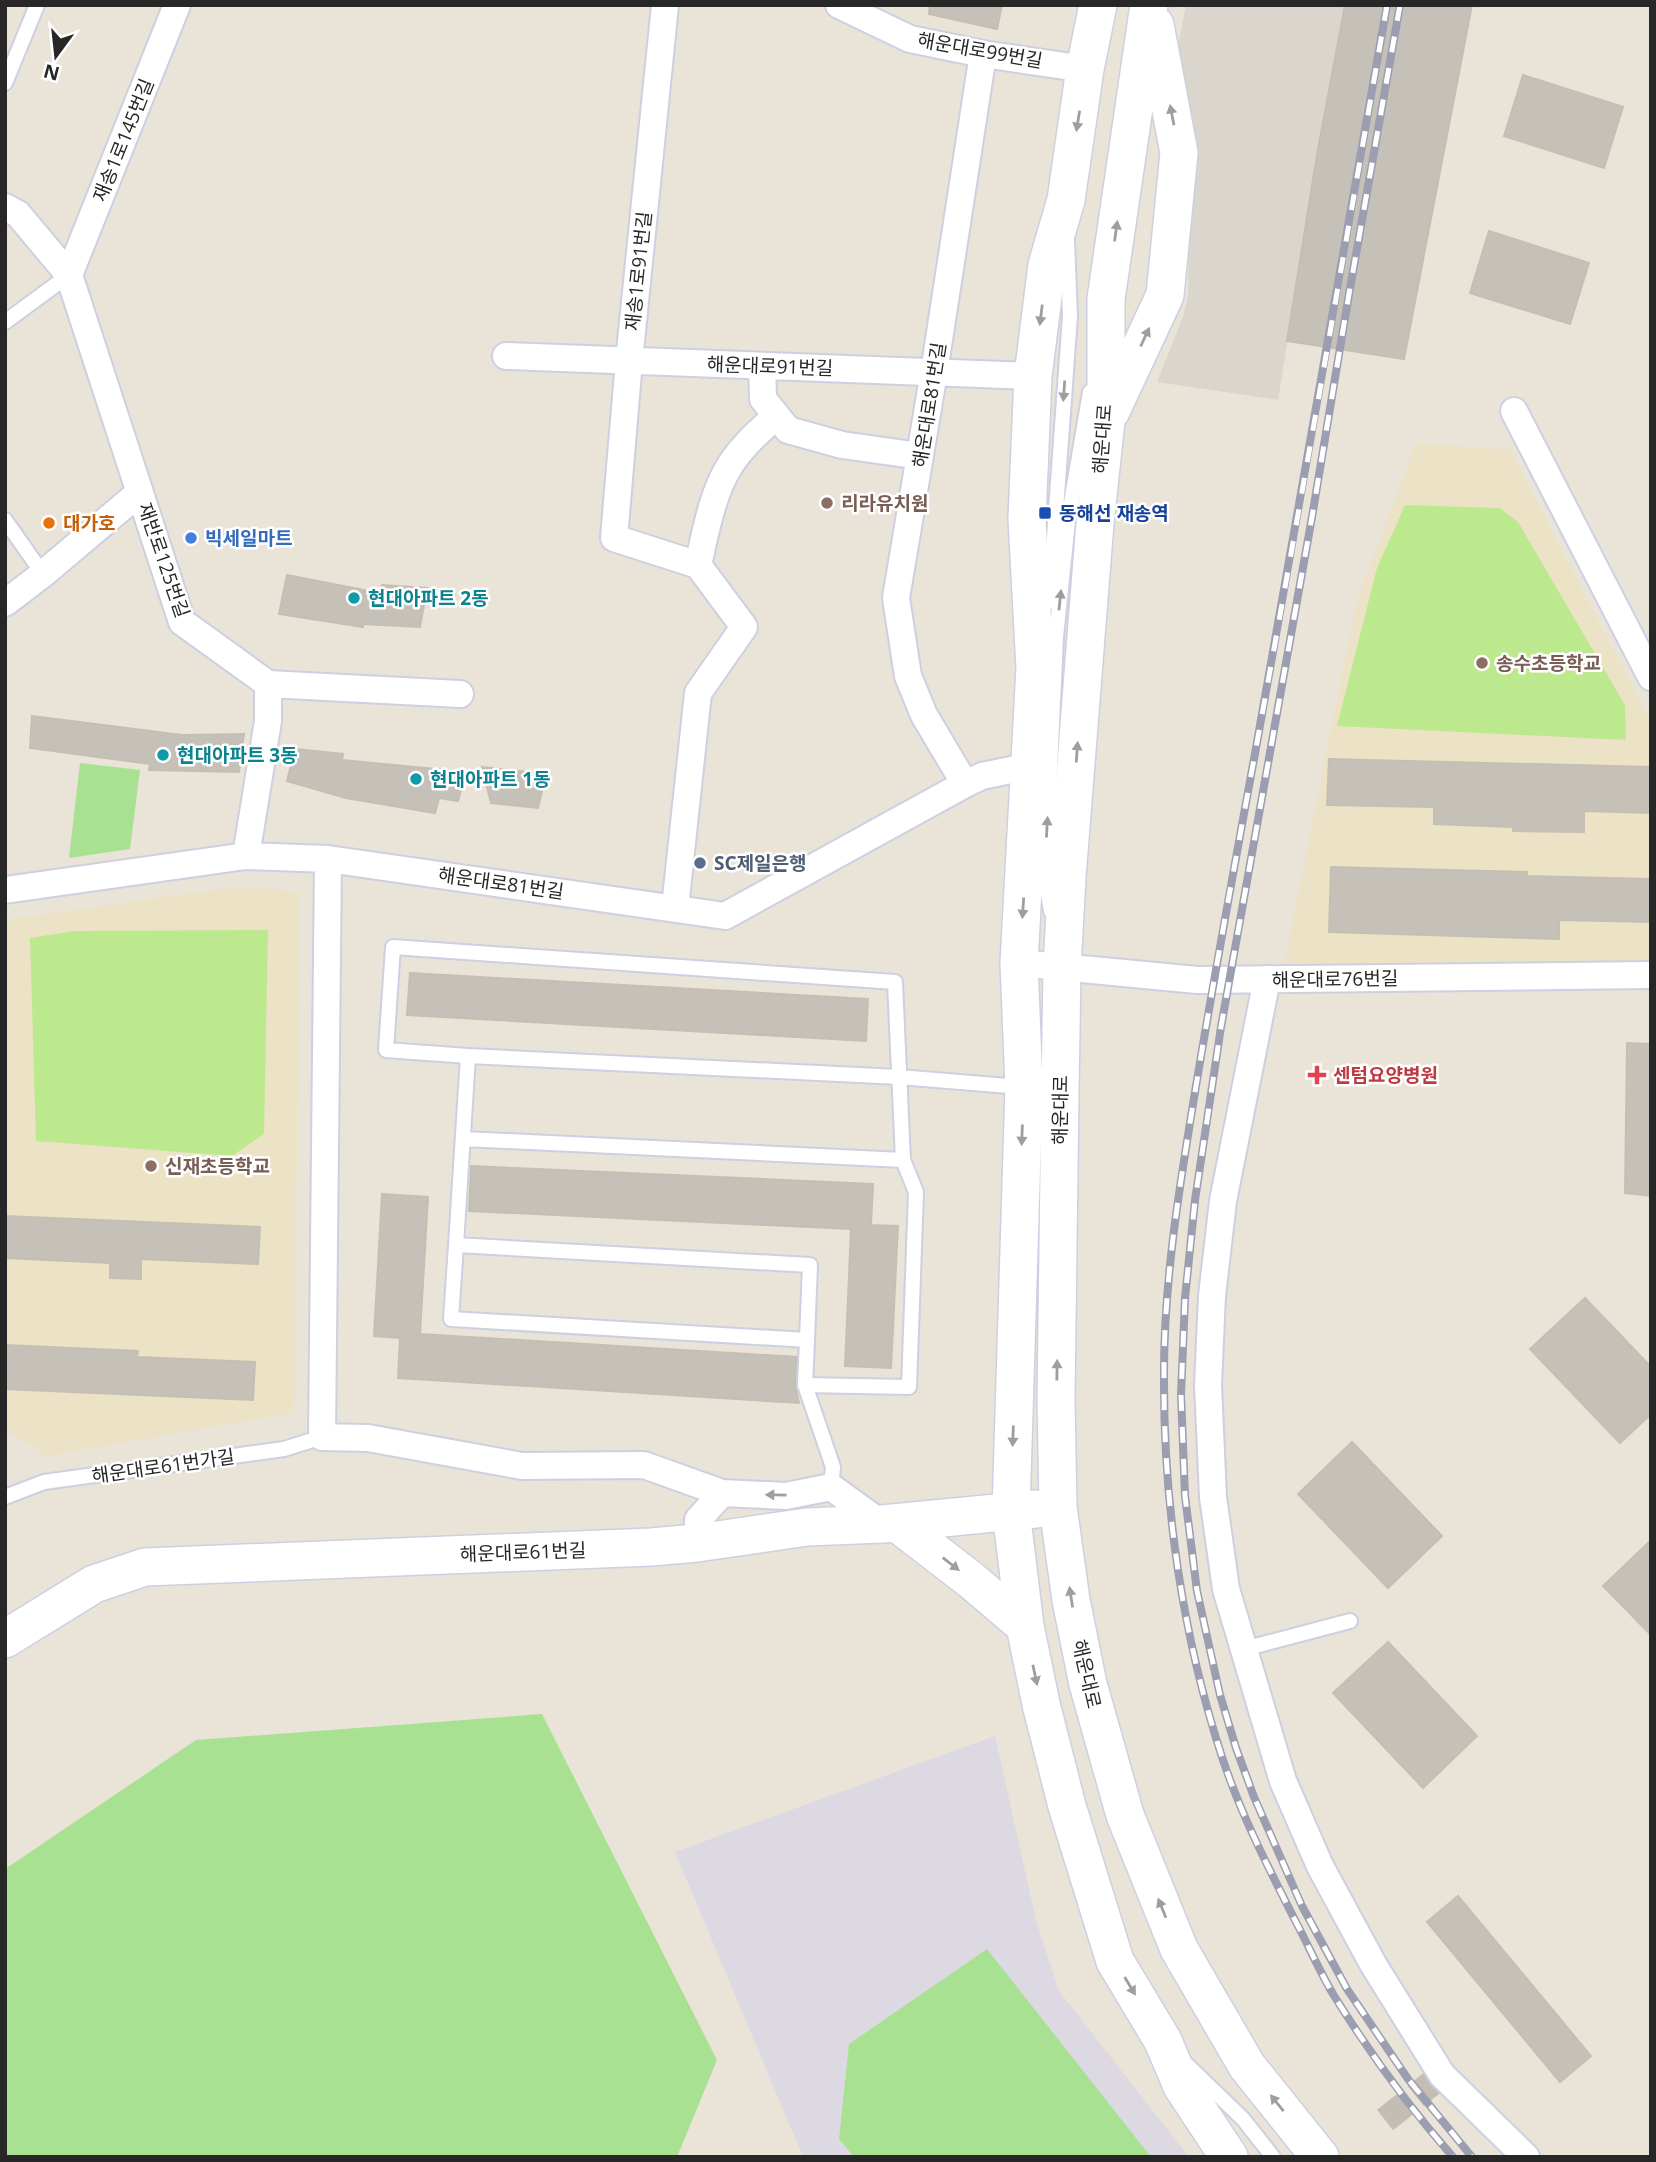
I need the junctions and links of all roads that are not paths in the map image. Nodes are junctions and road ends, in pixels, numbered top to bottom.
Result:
1 (37, 5) edge
2 (177, 5) edge
3 (665, 5) edge
4 (839, 5) edge
5 (1098, 5) edge
6 (1150, 5) edge
7 (983, 54) junction
8 (1086, 69) junction
9 (5, 83) edge
10 (1066, 201) junction
11 (5, 207) edge
12 (69, 275) junction
13 (1106, 299) junction
14 (5, 322) edge
15 (506, 356) dead end
16 (629, 361) junction
17 (762, 366) junction
18 (934, 373) junction
19 (1033, 376) junction
20 (1514, 411) dead end
21 (777, 416) junction
22 (1106, 421) junction
23 (920, 456) junction
24 (140, 492) junction
25 (5, 520) edge
26 (698, 565) junction
27 (43, 574) junction
28 (5, 603) edge
29 (1035, 668) junction
30 (1651, 677) edge
31 (268, 684) junction
32 (460, 694) dead end
33 (1030, 766) junction
34 (965, 784) junction
35 (246, 856) junction
36 (328, 859) junction
37 (5, 890) edge
38 (675, 908) junction
39 (1019, 963) junction
40 (1062, 967) junction
41 (1651, 975) edge
42 (1266, 979) junction
43 (468, 1056) junction
44 (899, 1077) junction
45 (1024, 1087) junction
46 (464, 1139) junction
47 (904, 1160) junction
48 (456, 1245) junction
49 (807, 1340) junction
50 (805, 1385) junction
51 (322, 1437) junction
52 (680, 1477) junction
53 (831, 1487) junction
54 (722, 1493) junction
55 (5, 1497) edge
56 (1058, 1507) junction
57 (1011, 1511) junction
58 (889, 1523) junction
59 (698, 1531) junction
60 (1350, 1621) dead end
61 (1025, 1626) junction
62 (5, 1639) edge
63 (1244, 1649) junction
64 (1163, 2041) junction
65 (1228, 2157) edge
66 (1273, 2157) edge
67 (1320, 2157) edge
68 (1526, 2157) edge

1 - 9 lane
2 - 12 street, 재송1로145번길
3 - 16 street, 재송1로91번길
4 - 7 street, 해운대로99번길
5 - 8 main road, 해운대로
13 -> 6 main road, 해운대로
22 -> 6 main road
7 - 8 street, 해운대로99번길
7 - 18 street, 해운대로81번길
8 -> 10 main road, 해운대로
10 -> 19 main road, 해운대로
10 -> 29 lane
11 - 12 street, 재반로125번길
12 - 14 lane
12 - 24 street, 재반로125번길
13 - 22 main road, 해운대로
40 -> 13 lane
15 - 16 street, 해운대로91번길
16 - 17 street, 해운대로91번길
16 - 26 street, 재송1로91번길
17 - 18 street, 해운대로91번길
17 - 21 street
18 - 19 street, 해운대로91번길
18 - 23 street, 해운대로81번길
19 - 29 main road, 해운대로
20 - 30 street
21 - 23 street
21 - 26 street
40 -> 22 main road, 해운대로
23 - 34 street, 해운대로81번길
24 - 27 street
24 - 31 street, 재반로125번길
25 - 27 lane
26 - 38 street
27 - 28 street
29 - 33 main road, 해운대로
31 - 32 street
31 - 35 street
33 - 34 street, 해운대로81번길
33 -> 39 main road, 해운대로
34 - 38 street, 해운대로81번길
35 - 36 street, 해운대로81번길
35 - 37 street, 해운대로81번길
36 - 38 street, 해운대로81번길
36 - 51 street
39 - 40 street, 해운대로76번길
39 - 45 main road, 해운대로
40 - 42 street, 해운대로76번길
56 -> 40 main road, 해운대로
41 - 42 street, 해운대로76번길
42 - 63 street
43 - 44 lane
43 - 44 lane
43 - 46 lane
44 - 45 lane
44 - 47 lane
45 -> 57 main road, 해운대로
46 - 47 lane
46 - 48 lane
47 - 50 lane
48 - 49 lane
48 - 49 lane
49 - 50 lane
50 - 53 lane
51 - 52 street
51 - 55 lane, 해운대로61번가길
52 - 54 street
52 - 59 street
53 -> 54 street
53 - 58 street
54 - 59 street
56 - 57 main road, 해운대로61번길
67 -> 56 main road, 해운대로
57 - 58 main road, 해운대로61번길
57 - 61 main road, 해운대로
58 - 59 main road, 해운대로61번길
58 -> 61 main road
59 - 62 main road, 해운대로61번길
60 - 63 lane
61 -> 64 main road, 해운대로
63 - 68 street
64 - 65 main road, 해운대로
64 - 66 lane

